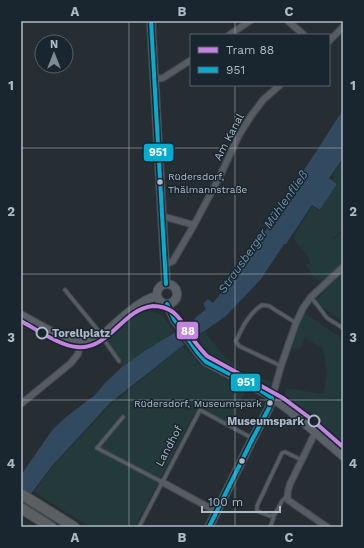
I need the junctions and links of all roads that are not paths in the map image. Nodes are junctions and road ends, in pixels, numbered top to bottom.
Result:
1 (151, 21) edge
2 (250, 21) edge
3 (288, 21) edge
4 (343, 27) edge
5 (230, 34) edge
6 (303, 34) edge
7 (330, 40) edge
8 (190, 61) edge
9 (154, 79) junction
10 (279, 86) edge
11 (162, 216) junction
12 (194, 225) junction
13 (165, 264) junction
14 (343, 267) edge
15 (166, 284) junction
16 (65, 290) dead end
17 (157, 296) junction
18 (311, 297) junction
19 (167, 304) junction
20 (21, 315) edge
21 (296, 323) junction
22 (343, 328) edge
23 (102, 336) junction
24 (81, 342) junction
25 (119, 361) dead end
26 (282, 366) junction
27 (272, 398) junction
28 (21, 404) edge
29 (123, 417) dead end
30 (316, 433) junction
31 (253, 438) junction
32 (343, 456) edge
33 (302, 460) junction
34 (162, 482) junction
35 (21, 494) edge
36 (287, 496) junction
37 (21, 508) edge
38 (217, 512) junction
39 (272, 515) junction
40 (51, 527) edge
41 (74, 527) edge
42 (139, 527) edge
43 (209, 527) edge
44 (270, 527) edge
45 (327, 527) edge

1 - 9 main road
2 - 5 street
3 - 6 street
4 - 7 street
8 - 9 street
9 - 11 main road
10 - 12 street, Am Kanal
11 - 12 street
11 - 13 main road
12 - 13 street, Am Kanal
13 - 15 main road
14 - 18 street
15 - 17 main road
15 - 19 main road
16 - 23 lane
17 - 19 main road
17 - 23 main road
18 - 21 street
18 - 22 lane
19 - 27 main road
20 - 24 main road
21 - 26 street
21 - 26 lane
23 - 24 main road
23 - 25 lane
24 - 28 street
26 - 27 street
27 - 30 main road
27 - 31 main road
29 - 34 lane
30 - 32 main road
30 - 33 street
31 - 34 lane, Landhof
31 - 38 main road
33 - 36 street
33 - 39 lane
34 - 38 street, Landhof
34 - 42 lane, Landhof
35 - 41 highway
36 - 39 lane
36 - 45 street
37 - 40 highway
38 - 43 main road
39 - 44 lane

